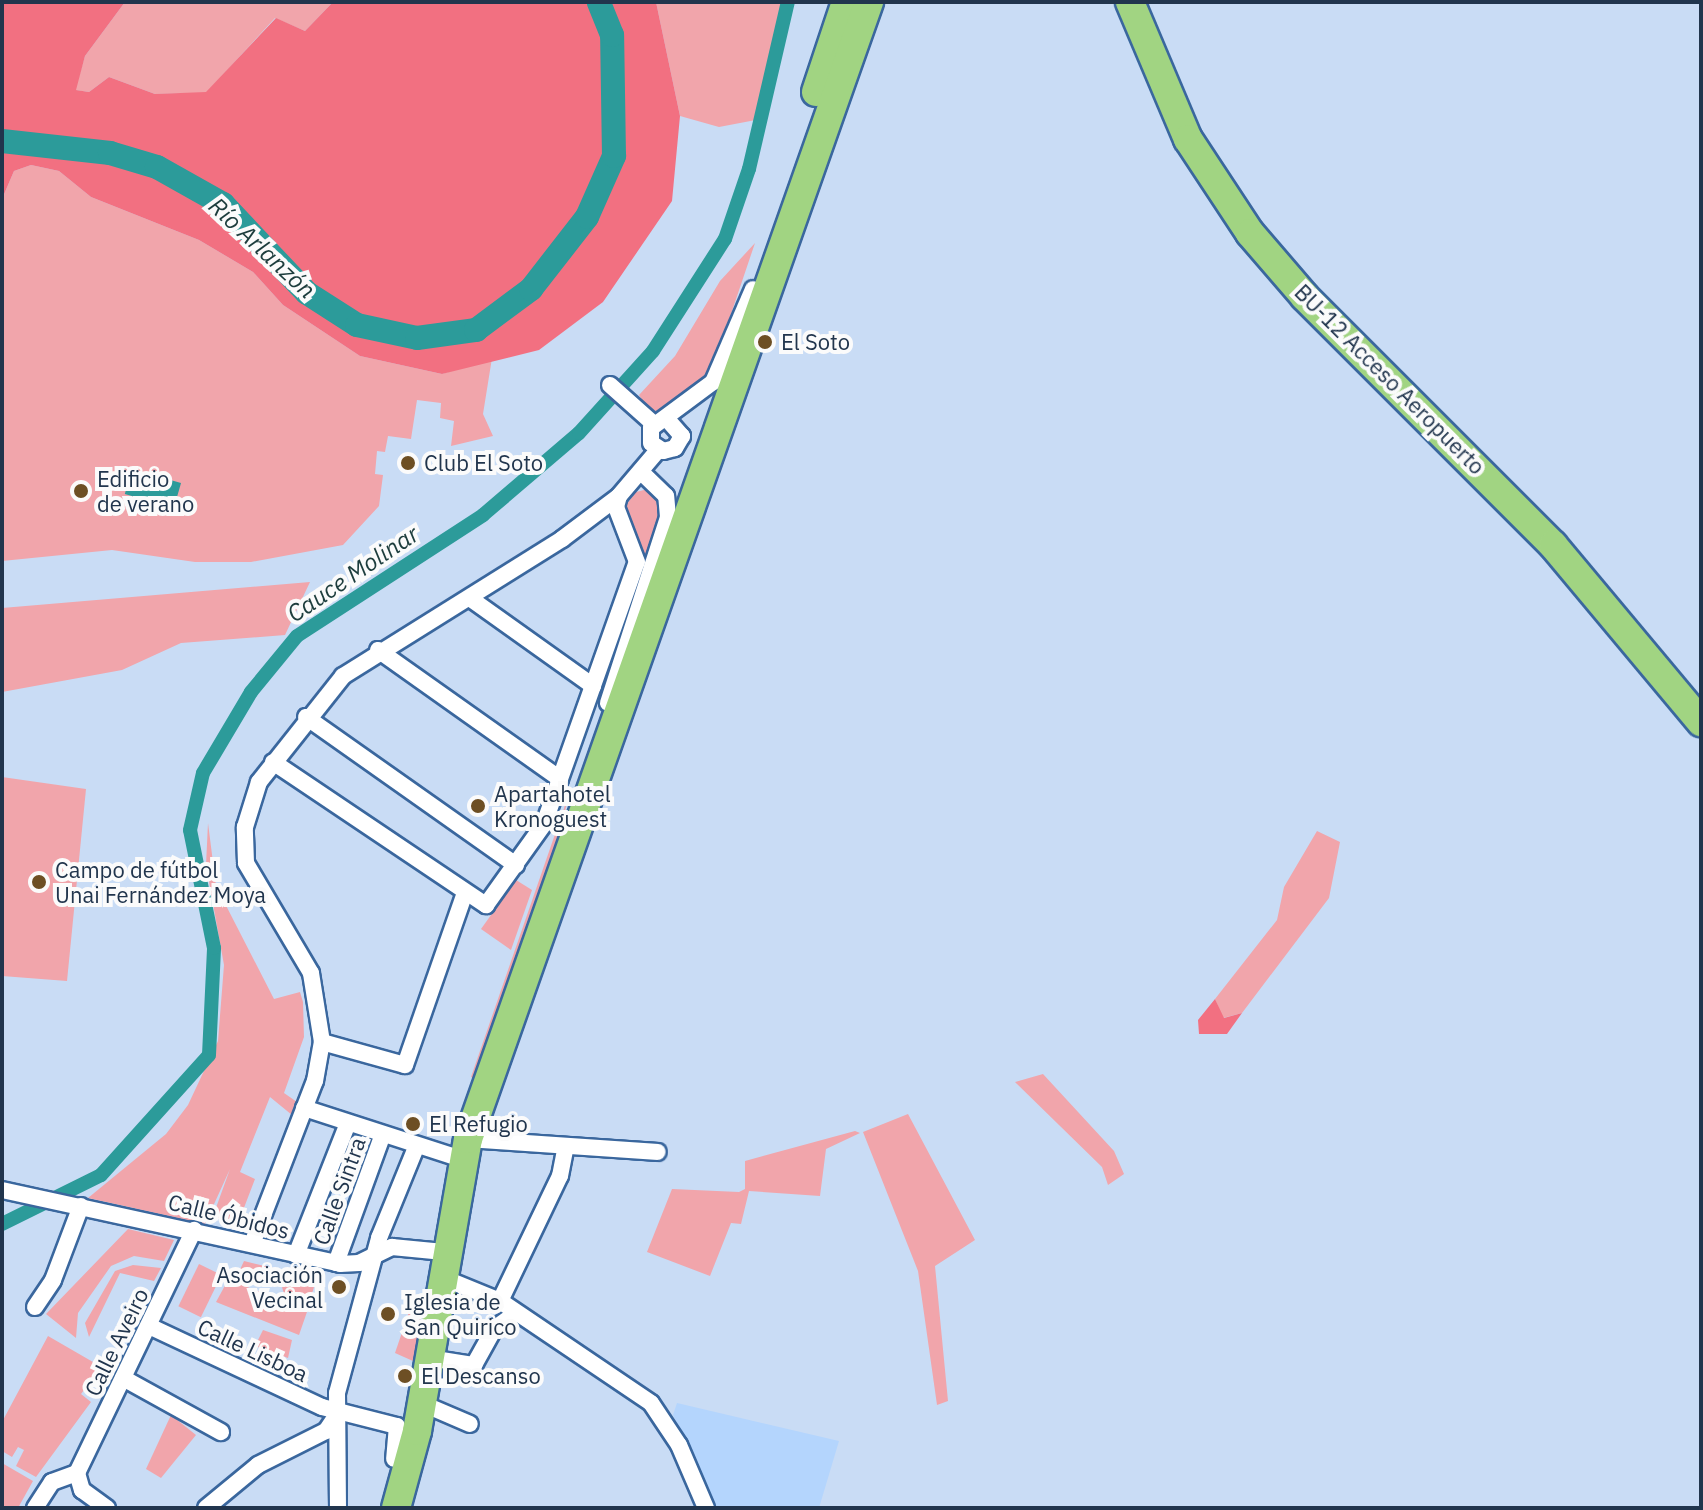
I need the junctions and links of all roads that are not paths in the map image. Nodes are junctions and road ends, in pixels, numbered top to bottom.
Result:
1 (834, 2) edge
2 (846, 2) edge
3 (869, 2) edge
4 (1130, 2) edge
5 (811, 106) junction
6 (753, 289) junction
7 (740, 370) junction
8 (610, 385) dead end
9 (661, 421) junction
10 (676, 450) junction
11 (642, 473) junction
12 (613, 505) junction
13 (471, 599) junction
14 (378, 650) junction
15 (593, 686) junction
16 (306, 717) junction
17 (1701, 722) edge
18 (606, 741) junction
19 (273, 762) junction
20 (560, 779) junction
21 (570, 847) junction
22 (516, 865) junction
23 (464, 896) junction
24 (322, 1042) junction
25 (304, 1108) junction
26 (348, 1123) junction
27 (383, 1134) junction
28 (417, 1145) junction
29 (465, 1149) junction
30 (565, 1150) junction
31 (658, 1152) dead end
32 (2, 1190) edge
33 (81, 1206) junction
34 (194, 1230) junction
35 (252, 1244) junction
36 (375, 1254) junction
37 (296, 1255) junction
38 (336, 1263) junction
39 (442, 1264) junction
40 (500, 1301) junction
41 (35, 1307) dead end
42 (516, 1313) junction
43 (149, 1326) junction
44 (429, 1358) junction
45 (123, 1378) junction
46 (421, 1403) junction
47 (338, 1413) junction
48 (470, 1424) dead end
49 (221, 1432) dead end
50 (394, 1459) dead end
51 (77, 1473) junction
52 (35, 1508) edge
53 (107, 1508) edge
54 (206, 1508) edge
55 (338, 1508) edge
56 (396, 1508) edge
57 (706, 1508) edge

1 - 5 highway
2 - 5 highway
3 - 7 highway
4 - 17 highway, BU-12 Acceso Aeropuerto
5 - 6 highway
6 - 9 street
6 - 10 highway
7 - 10 street
7 - 18 highway
8 - 9 street
9 - 10 street
9 - 10 street
10 - 11 street
10 - 18 highway
11 - 12 street
11 - 21 street
12 - 13 street
12 - 15 street
13 - 14 street
13 - 15 street
14 - 16 street
14 - 20 street
15 - 20 street
16 - 19 street
16 - 22 street
18 - 21 highway
19 - 23 street
19 - 24 street
20 - 22 street
21 - 29 highway
22 - 23 street
23 - 24 street
24 - 25 street
25 - 26 street
25 - 35 street
26 - 27 street
26 - 37 street
27 - 28 street
27 - 38 street, Calle Sintra
28 - 29 street
28 - 36 street
29 - 30 street
29 - 39 highway
30 - 31 street
30 - 40 street
32 - 33 street, Calle Óbidos
33 - 34 street, Calle Óbidos
33 - 41 street
34 - 35 street, Calle Óbidos
34 - 43 street, Calle Aveiro
35 - 37 street, Calle Óbidos
36 - 38 street, Calle Óbidos
36 - 39 street, Calle Óbidos
36 - 47 street
37 - 38 street, Calle Óbidos
39 - 40 street, Calle Óbidos
39 - 44 highway
40 - 42 street, Calle Óbidos
42 - 44 street
42 - 57 street, Calle Óbidos
43 - 45 street, Calle Aveiro
43 - 47 street, Calle Lisboa
44 - 46 highway
45 - 49 street
45 - 51 street, Calle Aveiro
46 - 48 street
46 - 56 highway
47 - 50 street, Calle Lisboa
47 - 54 street
47 - 55 street
51 - 52 street
51 - 53 street

